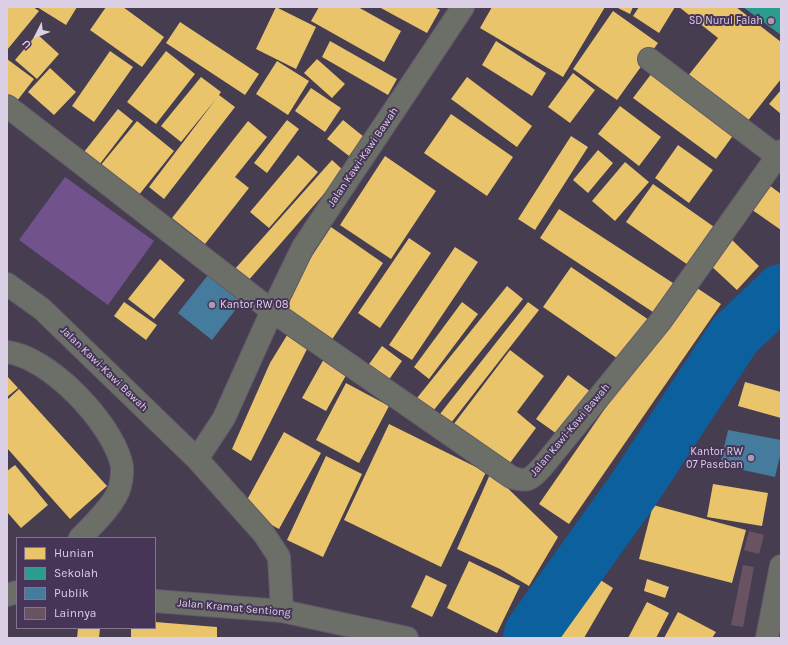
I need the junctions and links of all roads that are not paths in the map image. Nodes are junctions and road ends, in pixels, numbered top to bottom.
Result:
1 (463, 7) edge
2 (649, 59) dead end
3 (7, 106) edge
4 (779, 154) edge
5 (7, 284) edge
6 (272, 311) junction
7 (7, 352) edge
8 (197, 459) junction
9 (81, 537) edge
10 (781, 566) edge
11 (156, 601) edge
12 (282, 611) junction
13 (396, 637) edge
14 (767, 638) edge

1 - 6 street, Jalan Kawi-Kawi Bawah
2 - 4 street
3 - 6 street, Jalan Kawi-Kawi Bawah
4 - 6 street, Jalan Kawi-Kawi Bawah
5 - 8 street, Jalan Kawi-Kawi Bawah
6 - 8 street, Jalan Kawi-Kawi Bawah
7 - 9 street
8 - 12 street, Jalan Kawi-Kawi Bawah
10 - 14 street
11 - 12 street, Jalan Kramat Sentiong
12 - 13 street, Jalan Kramat Sentiong

